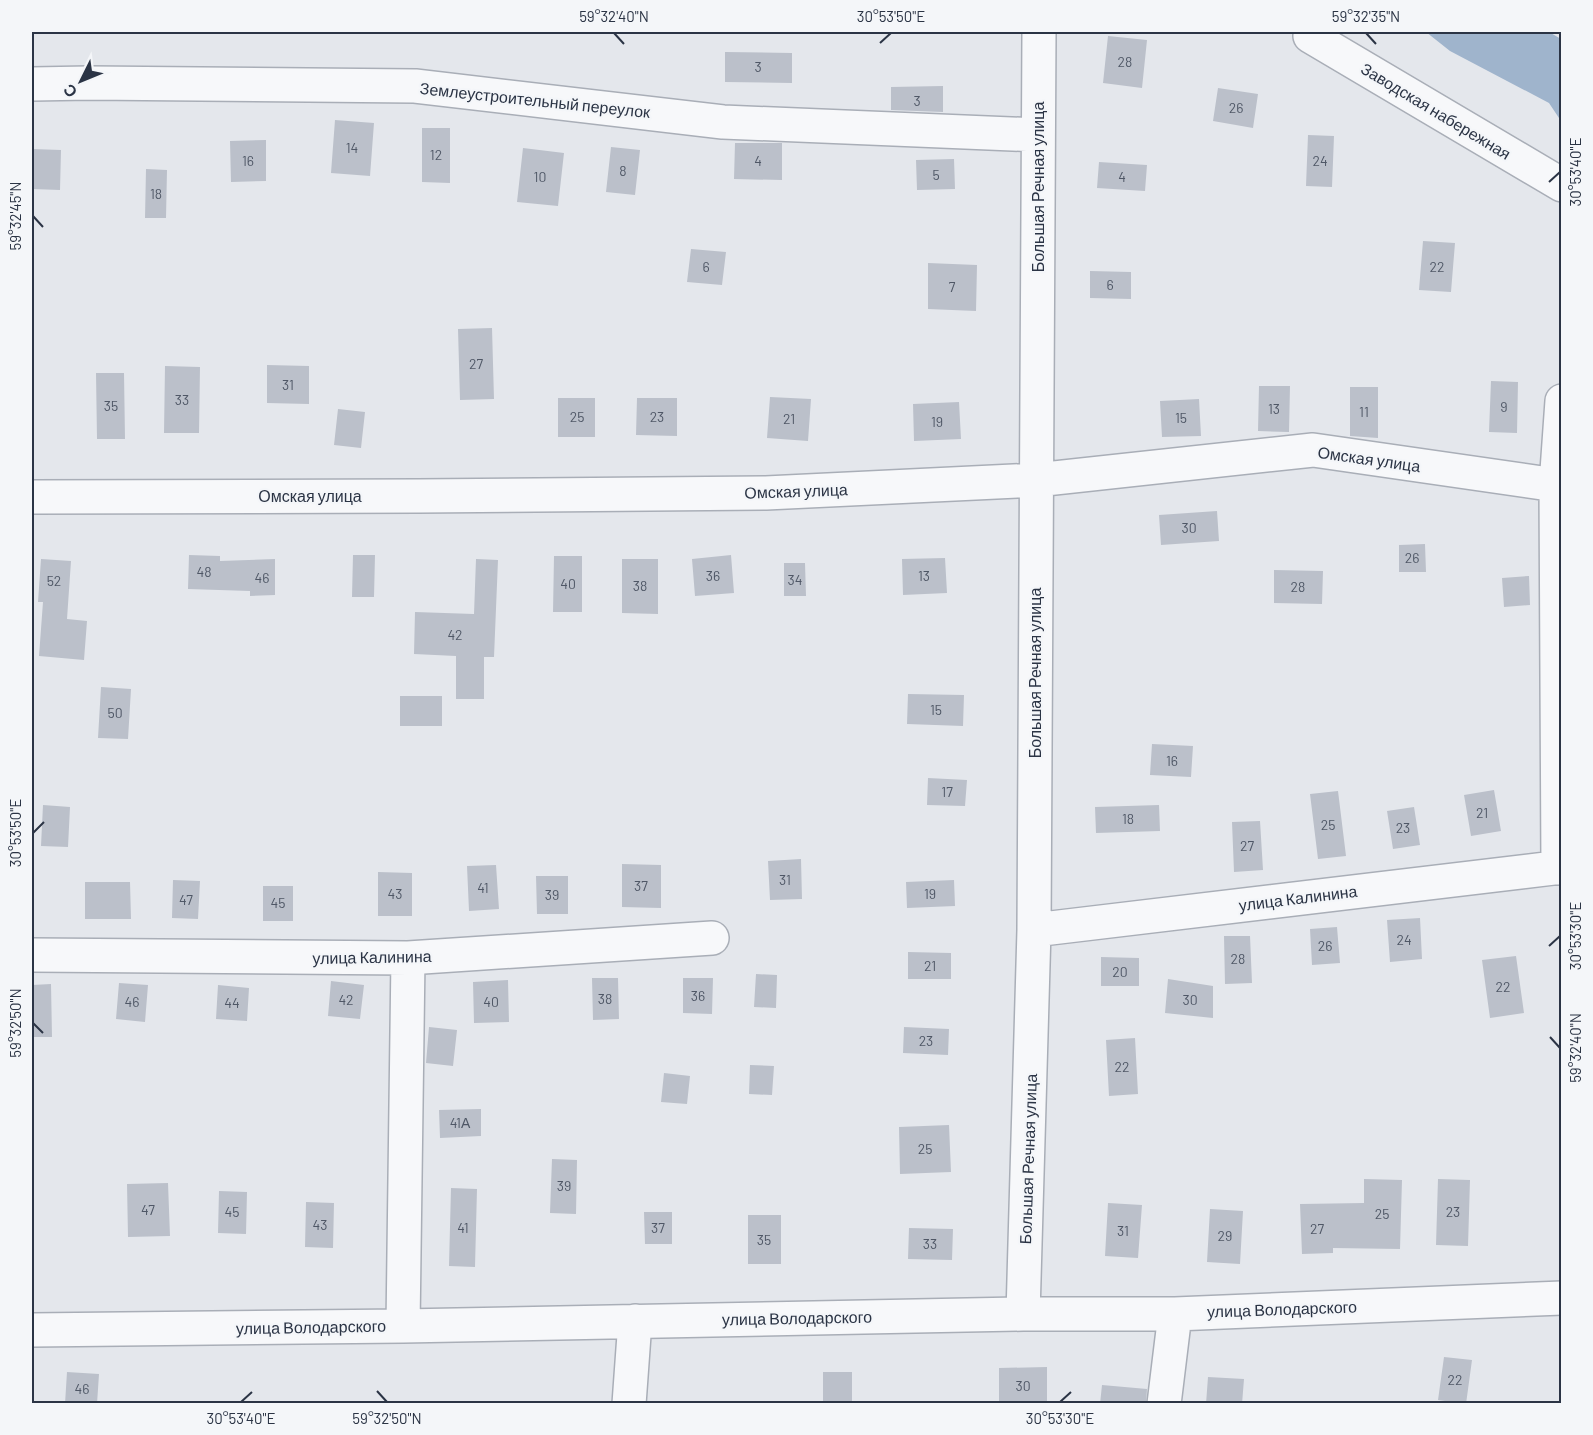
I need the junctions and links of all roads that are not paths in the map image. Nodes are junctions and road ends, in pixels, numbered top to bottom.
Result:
1 (1039, 32) edge
2 (1310, 36) dead end
3 (32, 84) edge
4 (1038, 135) junction
5 (1562, 185) edge
6 (1562, 401) edge
7 (1036, 480) junction
8 (1556, 484) junction
9 (32, 497) edge
10 (1560, 868) edge
11 (1034, 930) junction
12 (712, 938) dead end
13 (32, 955) edge
14 (408, 958) junction
15 (1562, 1298) edge
16 (1023, 1314) junction
17 (1175, 1314) junction
18 (635, 1321) junction
19 (403, 1326) junction
20 (32, 1330) edge
21 (629, 1404) edge
22 (1164, 1404) edge

1 - 4 street, Большая Речная улица
2 - 5 street, Заводская набережная
3 - 4 street, Землеустроительный переулок
4 - 7 street, Большая Речная улица
6 - 8 street
7 - 8 street, Омская улица
7 - 9 street, Омская улица
7 - 11 street, Большая Речная улица
8 - 10 street
10 - 11 street, улица Калинина
11 - 16 street, Большая Речная улица
12 - 14 street, улица Калинина
13 - 14 street, улица Калинина
14 - 19 street
15 - 17 street, улица Володарского
16 - 17 street, улица Володарского
16 - 18 street, улица Володарского
17 - 22 street
18 - 19 street, улица Володарского
18 - 21 street
19 - 20 street, улица Володарского

